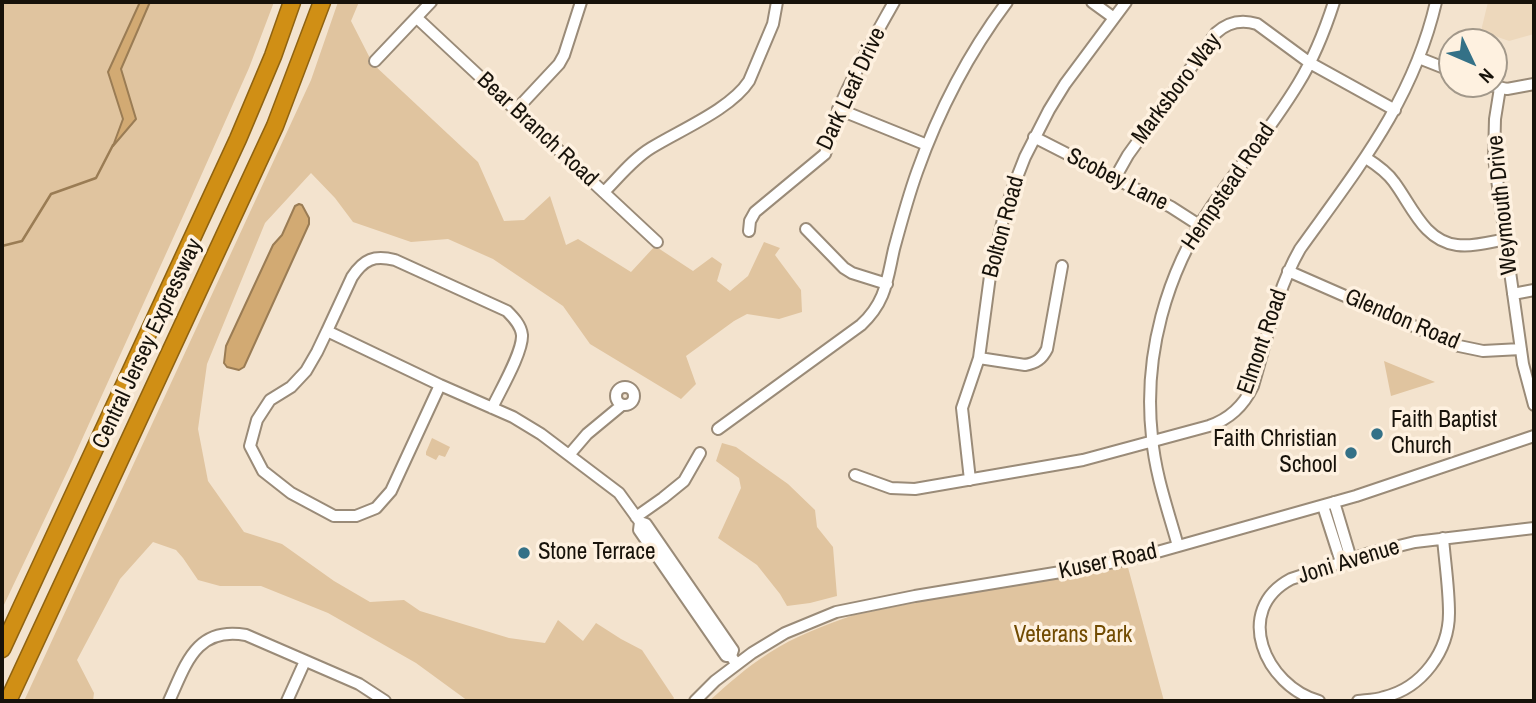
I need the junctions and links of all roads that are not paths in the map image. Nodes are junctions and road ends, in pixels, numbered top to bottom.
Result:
1 (292, 2) edge
2 (322, 2) edge
3 (431, 2) edge
4 (581, 2) edge
5 (777, 2) edge
6 (894, 2) edge
7 (1007, 2) edge
8 (1092, 2) edge
9 (1126, 2) edge
10 (1334, 2) edge
11 (1436, 2) edge
12 (417, 18) junction
13 (1114, 18) junction
14 (1419, 58) junction
15 (375, 61) dead end
16 (1310, 63) junction
17 (1438, 65) edge
18 (1534, 84) edge
19 (1508, 88) edge
20 (1498, 98) edge
21 (838, 109) junction
22 (516, 110) junction
23 (1395, 110) junction
24 (1034, 137) junction
25 (927, 145) junction
26 (1366, 158) junction
27 (1115, 178) junction
28 (604, 192) junction
29 (1199, 225) junction
30 (806, 229) dead end
31 (749, 231) dead end
32 (1506, 239) junction
33 (657, 242) dead end
34 (1062, 266) dead end
35 (1288, 271) junction
36 (887, 284) junction
37 (1534, 290) edge
38 (1513, 294) junction
39 (327, 331) junction
40 (1521, 349) junction
41 (979, 358) junction
42 (440, 384) junction
43 (622, 405) dead end
44 (1534, 405) edge
45 (492, 408) junction
46 (718, 429) dead end
47 (1534, 436) edge
48 (1152, 441) junction
49 (700, 453) dead end
50 (569, 455) junction
51 (855, 475) dead end
52 (970, 480) junction
53 (1328, 504) junction
54 (638, 519) junction
55 (1534, 527) edge
56 (1443, 538) junction
57 (1178, 546) junction
58 (1346, 560) junction
59 (2, 649) edge
60 (734, 660) junction
61 (305, 661) junction
62 (1299, 698) edge
63 (8, 701) edge
64 (169, 701) edge
65 (287, 701) edge
66 (384, 701) edge
67 (695, 701) edge
68 (1319, 701) edge
69 (1358, 701) edge

1 - 59 highway, Central Jersey Expressway
2 - 63 highway, Central Jersey Expressway
3 - 12 street
4 - 22 street
5 - 28 street
6 - 21 street, Dark Leaf Drive
7 - 25 street
8 - 13 street
9 - 13 street, Bolton Road
10 - 16 street, Hempstead Road
11 - 14 street, Elmont Road
12 - 15 street
12 - 22 street, Bear Branch Road
13 - 24 street, Bolton Road
14 - 17 street
14 - 23 street, Elmont Road
16 - 23 street, Marksboro Way
16 - 27 street, Marksboro Way
16 - 29 street, Hempstead Road
18 - 19 street
20 - 32 street, Weymouth Drive
21 - 25 street
21 - 31 street, Dark Leaf Drive
22 - 28 street, Bear Branch Road
23 - 26 street, Elmont Road
24 - 27 street, Scobey Lane
24 - 41 street, Bolton Road
25 - 36 street
26 - 32 street
26 - 35 street, Elmont Road
27 - 29 street, Scobey Lane
28 - 33 street, Bear Branch Road
29 - 48 street, Hempstead Road
30 - 36 street
32 - 38 street, Weymouth Drive
34 - 41 street
35 - 40 street, Glendon Road
35 - 48 street, Elmont Road
36 - 46 street
37 - 38 street
38 - 40 street, Weymouth Drive
39 - 42 street
39 - 42 street
39 - 45 street
40 - 44 street, Weymouth Drive
41 - 52 street, Bolton Road
42 - 45 street
43 - 50 street
45 - 50 street
47 - 53 street, Kuser Road
48 - 52 street, Elmont Road
48 - 57 street, Hempstead Road
49 - 54 street
50 - 54 street
51 - 52 street, Elmont Road
53 - 57 street, Kuser Road
53 - 58 street
54 - 60 street
55 - 56 street, Joni Avenue
56 - 58 street, Joni Avenue
56 - 69 street
57 - 60 street, Kuser Road
58 - 62 street, Joni Avenue
60 - 67 street, Kuser Road
61 - 64 street
61 - 65 street
61 - 66 street
62 - 68 street, Joni Avenue

